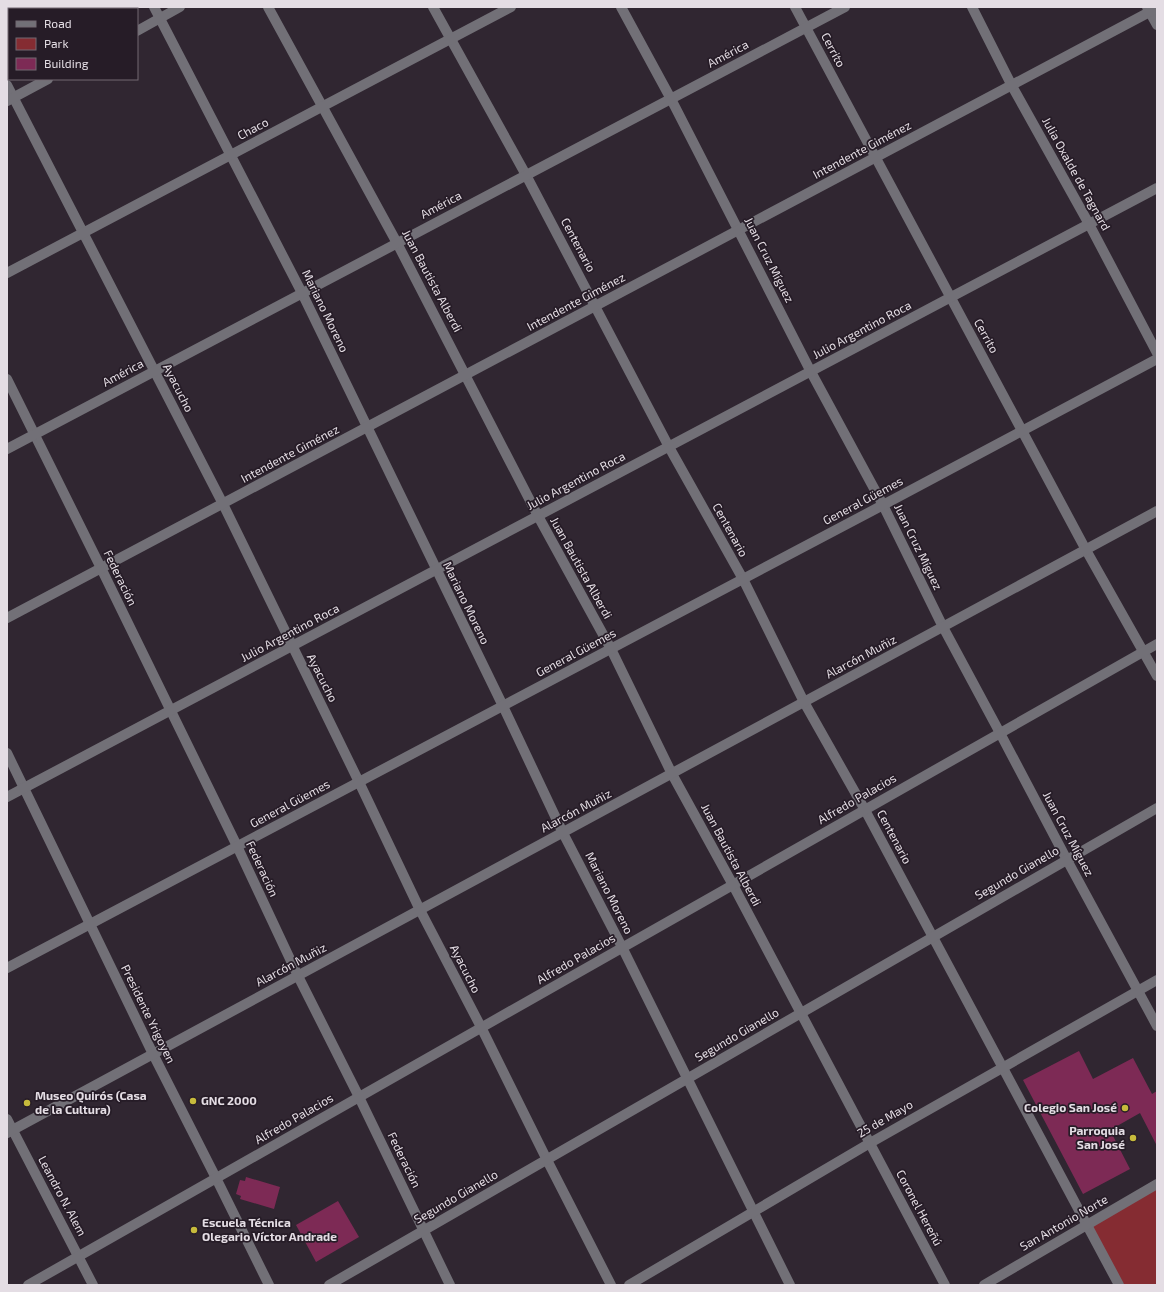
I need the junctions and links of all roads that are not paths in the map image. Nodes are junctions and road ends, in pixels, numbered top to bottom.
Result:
1 (154, 7) edge
2 (180, 7) edge
3 (268, 7) edge
4 (432, 7) edge
5 (512, 7) edge
6 (621, 7) edge
7 (795, 7) edge
8 (845, 7) edge
9 (972, 7) edge
10 (1151, 9) edge
11 (160, 18) junction
12 (1157, 25) edge
13 (806, 27) junction
14 (138, 30) edge
15 (450, 39) junction
16 (46, 80) edge
17 (7, 85) edge
18 (1012, 86) junction
19 (671, 99) junction
20 (10, 100) edge
21 (323, 107) junction
22 (230, 156) junction
23 (876, 158) junction
24 (526, 175) junction
25 (1157, 188) edge
26 (1089, 224) junction
27 (739, 230) junction
28 (83, 233) junction
29 (397, 243) junction
30 (7, 274) edge
31 (302, 294) junction
32 (950, 298) junction
33 (596, 306) junction
34 (1157, 353) edge
35 (1157, 359) edge
36 (154, 371) junction
37 (811, 372) junction
38 (466, 375) junction
39 (7, 379) edge
40 (367, 427) junction
41 (1023, 431) junction
42 (36, 434) junction
43 (669, 447) junction
44 (7, 449) edge
45 (223, 504) junction
46 (883, 505) junction
47 (1157, 511) edge
48 (538, 516) junction
49 (1086, 550) junction
50 (101, 568) junction
51 (436, 570) junction
52 (743, 579) junction
53 (7, 618) edge
54 (943, 627) junction
55 (1157, 644) edge
56 (292, 646) junction
57 (611, 649) junction
58 (1144, 651) junction
59 (1157, 676) edge
60 (804, 702) junction
61 (503, 706) junction
62 (170, 711) junction
63 (1000, 732) junction
64 (7, 753) edge
65 (672, 774) junction
66 (359, 782) junction
67 (24, 788) junction
68 (7, 797) edge
69 (1157, 808) edge
70 (865, 810) junction
71 (563, 833) junction
72 (237, 846) junction
73 (1067, 860) junction
74 (733, 885) junction
75 (420, 910) junction
76 (90, 924) junction
77 (933, 937) junction
78 (622, 947) junction
79 (7, 968) edge
80 (298, 976) junction
81 (1157, 980) edge
82 (1138, 991) junction
83 (800, 1014) junction
84 (1157, 1026) edge
85 (481, 1027) junction
86 (153, 1054) junction
87 (1003, 1067) junction
88 (687, 1079) junction
89 (359, 1097) junction
90 (7, 1119) edge
91 (10, 1132) edge
92 (870, 1142) junction
93 (546, 1160) junction
94 (216, 1178) junction
95 (1157, 1184) edge
96 (753, 1211) junction
97 (1087, 1224) junction
98 (424, 1230) junction
99 (79, 1256) junction
100 (28, 1285) edge
101 (93, 1285) edge
102 (269, 1285) edge
103 (329, 1285) edge
104 (450, 1285) edge
105 (611, 1285) edge
106 (629, 1285) edge
107 (790, 1285) edge
108 (945, 1285) edge
109 (984, 1285) edge
110 (1120, 1285) edge

1 - 11 street, Mariano Moreno
2 - 11 street
3 - 21 street, Juan Bautista Alberdi
4 - 15 street, Centenario
5 - 15 street, Chaco
6 - 19 street, Juan Cruz Míguez
7 - 13 street, Cerrito
8 - 13 street, América
9 - 18 street, Julia Oxalde de Tagnard
10 - 12 street
10 - 18 street, Intendente Giménez
11 - 14 street
11 - 22 street, Mariano Moreno
13 - 19 street, América
13 - 23 street, Cerrito
15 - 21 street, Chaco
15 - 24 street, Centenario
16 - 20 street
17 - 20 street, Ayacucho
18 - 23 street, Intendente Giménez
18 - 26 street, Julia Oxalde de Tagnard
19 - 24 street, América
19 - 27 street, Juan Cruz Míguez
20 - 28 street, Ayacucho
21 - 22 street, Chaco
21 - 29 street, Juan Bautista Alberdi
22 - 28 street, Chaco
22 - 31 street, Mariano Moreno
23 - 27 street, Intendente Giménez
23 - 32 street, Cerrito
24 - 29 street, América
24 - 33 street, Centenario
25 - 26 street, Julio Argentino Roca
26 - 32 street, Julio Argentino Roca
26 - 34 street, Julia Oxalde de Tagnard
27 - 33 street, Intendente Giménez
27 - 37 street, Juan Cruz Míguez
28 - 30 street, Chaco
28 - 36 street, Ayacucho
29 - 31 street, América
29 - 38 street, Juan Bautista Alberdi
31 - 36 street, América
31 - 40 street, Mariano Moreno
32 - 37 street, Julio Argentino Roca
32 - 41 street, Cerrito
33 - 38 street, Intendente Giménez
33 - 43 street, Centenario
35 - 41 street, General Güemes
36 - 42 street, América
36 - 45 street, Ayacucho
37 - 43 street, Julio Argentino Roca
37 - 46 street, Juan Cruz Míguez
38 - 40 street, Intendente Giménez
38 - 48 street, Juan Bautista Alberdi
39 - 42 street, Federación
40 - 45 street, Intendente Giménez
40 - 51 street, Mariano Moreno
41 - 46 street, General Güemes
41 - 49 street, Cerrito
42 - 44 street, América
42 - 50 street, Federación
43 - 48 street, Julio Argentino Roca
43 - 52 street, Centenario
45 - 50 street, Intendente Giménez
45 - 56 street, Ayacucho
46 - 52 street, General Güemes
46 - 54 street, Juan Cruz Míguez
47 - 49 street, Alarcón Muñiz
48 - 51 street, Julio Argentino Roca
48 - 57 street, Juan Bautista Alberdi
49 - 54 street, Alarcón Muñiz
49 - 58 street, Cerrito
50 - 53 street, Intendente Giménez
50 - 62 street, Federación
51 - 56 street, Julio Argentino Roca
51 - 61 street, Mariano Moreno
52 - 57 street, General Güemes
52 - 60 street, Centenario
54 - 60 street, Alarcón Muñiz
54 - 63 street, Juan Cruz Míguez
55 - 58 street, Alfredo Palacios
56 - 62 street, Julio Argentino Roca
56 - 66 street, Ayacucho
57 - 61 street, General Güemes
57 - 65 street, Juan Bautista Alberdi
58 - 59 street, Cerrito
58 - 63 street, Alfredo Palacios
60 - 65 street, Alarcón Muñiz
60 - 70 street, Centenario
61 - 66 street, General Güemes
61 - 71 street, Mariano Moreno
62 - 67 street, Julio Argentino Roca
62 - 72 street, Federación
63 - 70 street, Alfredo Palacios
63 - 73 street, Juan Cruz Míguez
64 - 67 street, Presidente Yrigoyen
65 - 71 street, Alarcón Muñiz
65 - 74 street, Juan Bautista Alberdi
66 - 72 street, General Güemes
66 - 75 street, Ayacucho
67 - 68 street, Julio Argentino Roca
67 - 76 street, Presidente Yrigoyen
69 - 73 street, Segundo Gianello
70 - 74 street, Alfredo Palacios
70 - 77 street, Centenario
71 - 75 street, Alarcón Muñiz
71 - 78 street, Mariano Moreno
72 - 76 street, General Güemes
72 - 80 street, Federación
73 - 77 street, Segundo Gianello
73 - 82 street, Juan Cruz Míguez
74 - 78 street, Alfredo Palacios
74 - 83 street, Juan Bautista Alberdi
75 - 80 street, Alarcón Muñiz
75 - 85 street, Ayacucho
76 - 79 street, General Güemes
76 - 86 street, Presidente Yrigoyen
77 - 83 street, Segundo Gianello
77 - 87 street, Centenario
78 - 85 street, Alfredo Palacios
78 - 88 street, Mariano Moreno
80 - 86 street, Alarcón Muñiz
80 - 89 street, Federación
81 - 82 street, 25 de Mayo
82 - 84 street, Juan Cruz Míguez
82 - 87 street, 25 de Mayo
83 - 88 street, Segundo Gianello
83 - 92 street, Juan Bautista Alberdi
85 - 89 street, Alfredo Palacios
85 - 93 street, Ayacucho
86 - 91 street, Alarcón Muñiz
86 - 94 street, Presidente Yrigoyen
87 - 92 street, 25 de Mayo
87 - 97 street, Centenario
88 - 93 street, Segundo Gianello
88 - 96 street, Mariano Moreno
89 - 94 street, Alfredo Palacios
89 - 98 street, Federación
90 - 91 street, Leandro N. Alem
91 - 99 street, Leandro N. Alem
92 - 96 street, 25 de Mayo
92 - 108 street, Coronel Hereñú
93 - 98 street, Segundo Gianello
93 - 105 street, Ayacucho
94 - 99 street, Alfredo Palacios
94 - 102 street, Presidente Yrigoyen
95 - 97 street, San Antonio Norte
96 - 106 street, 25 de Mayo
96 - 107 street, Mariano Moreno
97 - 109 street, San Antonio Norte
97 - 110 street, Centenario
98 - 103 street, Segundo Gianello
98 - 104 street, Federación
99 - 100 street, Alfredo Palacios
99 - 101 street, Leandro N. Alem

